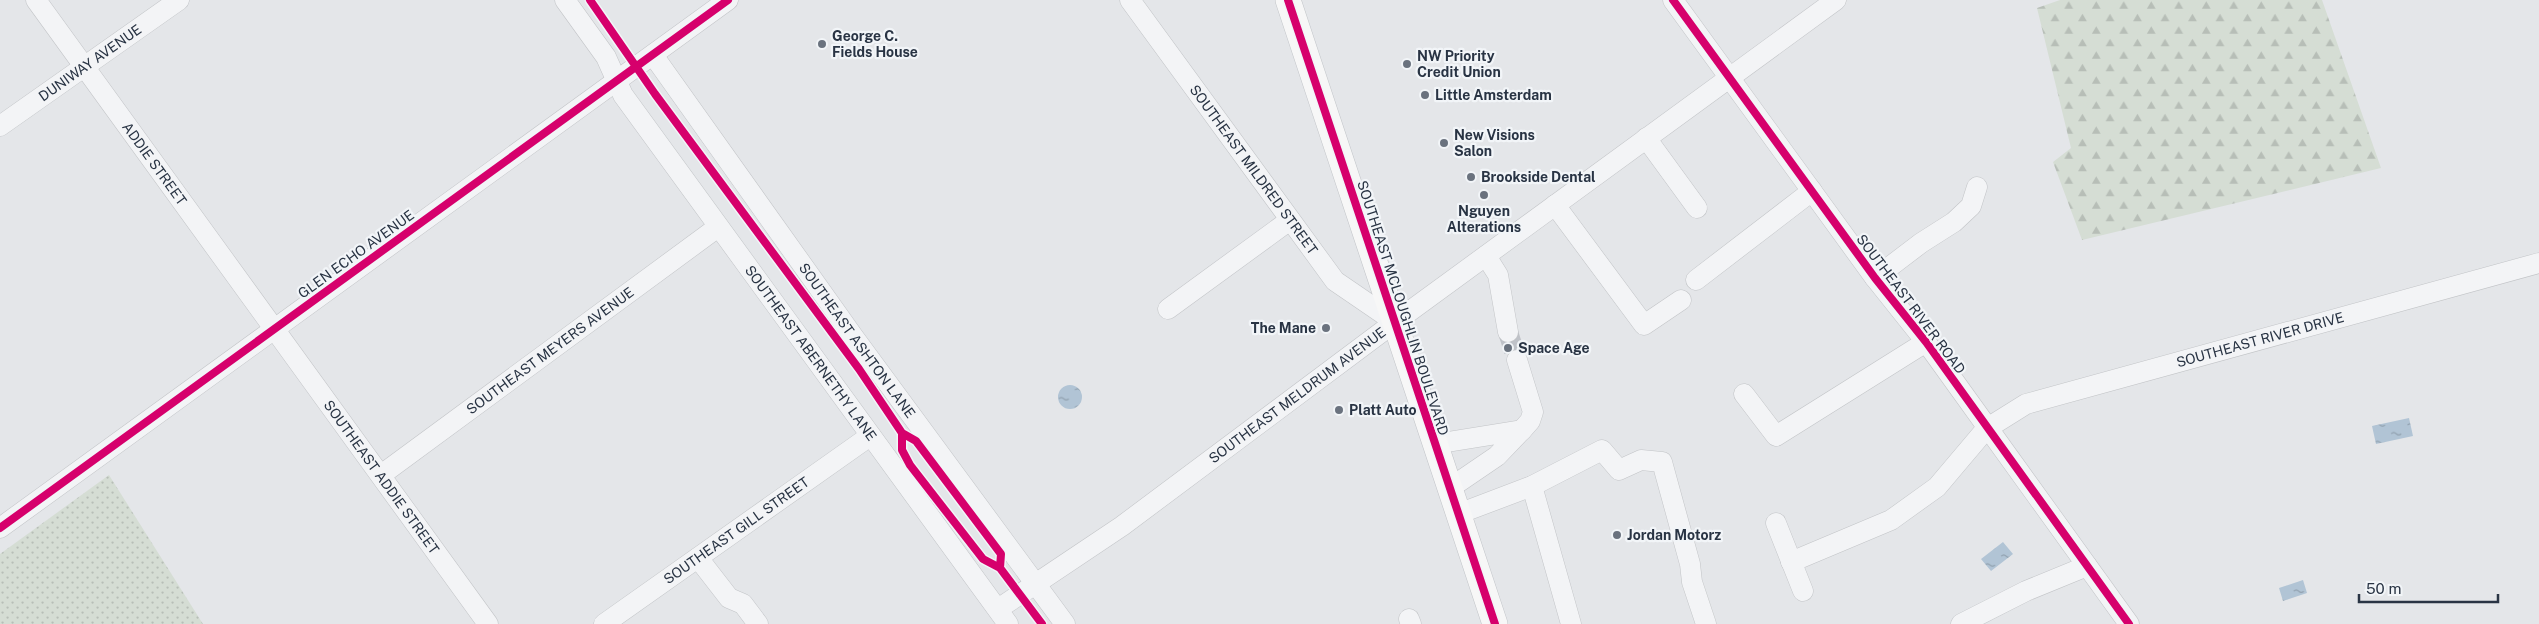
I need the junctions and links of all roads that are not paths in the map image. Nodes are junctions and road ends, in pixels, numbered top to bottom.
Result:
1 (36, 0) edge
2 (179, 0) edge
3 (565, 0) edge
4 (728, 0) edge
5 (1130, 0) edge
6 (1288, 0) edge
7 (1673, 0) edge
8 (1836, 0) edge
9 (654, 55) junction
10 (85, 66) junction
11 (1730, 78) junction
12 (617, 81) junction
13 (0, 126) edge
14 (1646, 138) junction
15 (1977, 187) dead end
16 (1812, 191) junction
17 (1555, 205) junction
18 (1697, 208) dead end
19 (1290, 220) junction
20 (718, 227) junction
21 (1486, 256) junction
22 (2539, 263) edge
23 (1875, 278) junction
24 (1696, 280) dead end
25 (1681, 300) dead end
26 (1168, 310) dead end
27 (1395, 322) junction
28 (274, 329) junction
29 (1508, 332) tunnel mouth
30 (1926, 342) junction
31 (1517, 360) tunnel mouth
32 (1744, 394) dead end
33 (1986, 428) junction
34 (1522, 430) junction
35 (870, 436) junction
36 (1435, 444) junction
37 (381, 475) junction
38 (1532, 486) junction
39 (1450, 488) junction
40 (1458, 514) junction
41 (1776, 523) dead end
42 (0, 528) edge
43 (698, 558) junction
44 (1792, 562) junction
45 (2087, 566) junction
46 (1036, 584) junction
47 (1803, 591) dead end
48 (1003, 617) edge
49 (488, 624) edge
50 (604, 624) edge
51 (758, 624) edge
52 (1065, 624) edge
53 (1495, 624) edge
54 (1571, 624) edge
55 (1706, 624) edge
56 (1961, 624) edge
57 (2129, 624) edge

1 - 10 street, ADDIE STREET
2 - 10 street, DUNIWAY AVENUE
3 - 12 street, SOUTHEAST ABERNETHY LANE
4 - 9 street, GLEN ECHO AVENUE
5 - 19 street, SOUTHEAST MILDRED STREET
6 - 27 main road, SOUTHEAST MCLOUGHLIN BOULEVARD
7 - 11 street, SOUTHEAST RIVER ROAD
8 - 11 street, SOUTHEAST MELDRUM AVENUE
9 - 12 street, GLEN ECHO AVENUE
9 - 46 street, SOUTHEAST ASHTON LANE
10 - 13 street, DUNIWAY AVENUE
10 - 28 street, ADDIE STREET
11 - 14 street, SOUTHEAST MELDRUM AVENUE
11 - 16 street, SOUTHEAST RIVER ROAD
12 - 20 street, SOUTHEAST ABERNETHY LANE
12 - 28 street, GLEN ECHO AVENUE
14 - 17 street, SOUTHEAST MELDRUM AVENUE
14 - 18 street
15 - 23 street
16 - 23 street, SOUTHEAST RIVER ROAD
16 - 24 street
17 - 21 street, SOUTHEAST MELDRUM AVENUE
17 - 25 street
19 - 26 street
19 - 27 street, SOUTHEAST MILDRED STREET
20 - 35 street, SOUTHEAST ABERNETHY LANE
20 - 37 street, SOUTHEAST MEYERS AVENUE
21 - 27 street, SOUTHEAST MELDRUM AVENUE
21 - 29 street
22 - 33 street, SOUTHEAST RIVER DRIVE
23 - 30 street, SOUTHEAST RIVER ROAD
27 - 36 main road, SOUTHEAST MCLOUGHLIN BOULEVARD
27 - 46 street, SOUTHEAST MELDRUM AVENUE
28 - 37 street, SOUTHEAST ADDIE STREET
28 - 42 street, GLEN ECHO AVENUE
30 - 32 street
30 - 33 street, SOUTHEAST RIVER ROAD
31 - 34 street
33 - 44 street, SOUTHEAST RIVER DRIVE
33 - 45 street, SOUTHEAST RIVER ROAD
34 - 36 street
34 - 39 street
35 - 43 street, SOUTHEAST GILL STREET
35 - 48 street, SOUTHEAST ABERNETHY LANE
36 - 39 main road, SOUTHEAST MCLOUGHLIN BOULEVARD
37 - 49 street, SOUTHEAST ADDIE STREET
38 - 40 street
38 - 54 street
38 - 55 street
39 - 40 main road, SOUTHEAST MCLOUGHLIN BOULEVARD
40 - 53 main road, SOUTHEAST MCLOUGHLIN BOULEVARD
41 - 44 street
43 - 50 street, SOUTHEAST GILL STREET
43 - 51 street
44 - 47 street
45 - 56 street
45 - 57 street, SOUTHEAST RIVER ROAD
46 - 48 street, SOUTHEAST MELDRUM AVENUE
46 - 52 street, SOUTHEAST ASHTON LANE

